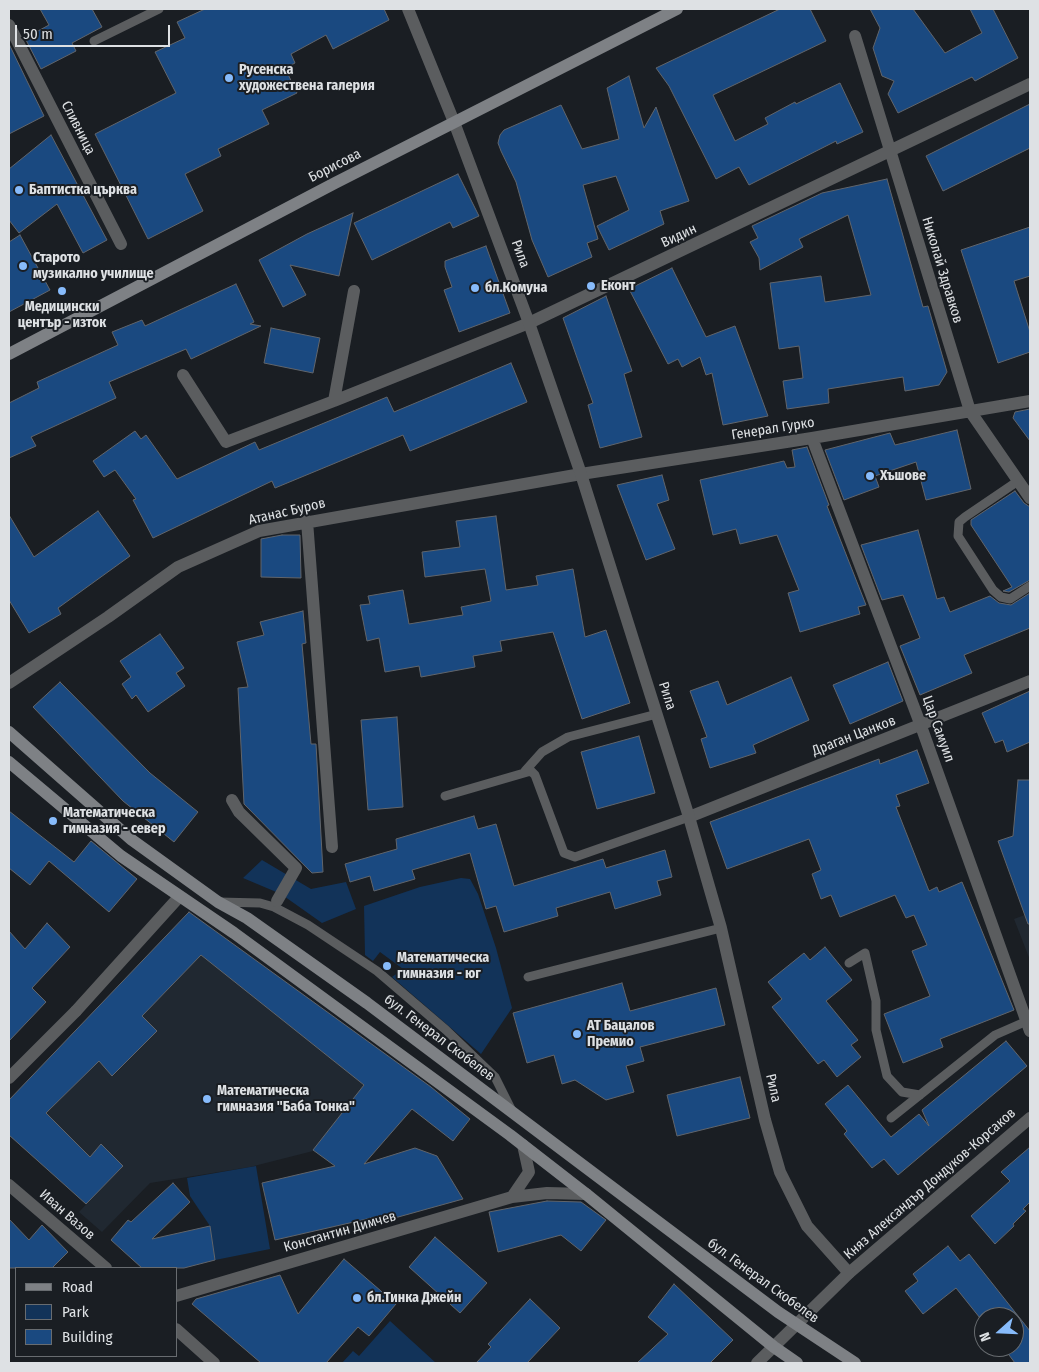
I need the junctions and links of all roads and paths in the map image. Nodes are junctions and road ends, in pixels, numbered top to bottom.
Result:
1 (159, 9) edge
2 (408, 9) edge
3 (677, 9) edge
4 (9, 25) edge
5 (855, 36) dead end
6 (94, 41) dead end
7 (1030, 84) edge
8 (454, 122) junction
9 (890, 152) junction
10 (121, 244) dead end
11 (354, 291) dead end
12 (529, 323) junction
13 (9, 354) edge
14 (183, 375) dead end
15 (334, 401) junction
16 (1030, 401) edge
17 (970, 411) junction
18 (812, 438) junction
19 (581, 474) junction
20 (1018, 481) junction
21 (1030, 498) edge
22 (307, 521) junction
23 (1030, 586) edge
24 (1030, 680) edge
25 (9, 683) edge
26 (657, 714) junction
27 (921, 726) junction
28 (9, 732) edge
29 (9, 762) edge
30 (525, 771) junction
31 (445, 796) dead end
32 (232, 800) dead end
33 (689, 817) junction
34 (332, 847) dead end
35 (179, 897) junction
36 (277, 901) dead end
37 (218, 902) junction
38 (721, 928) junction
39 (849, 963) dead end
40 (528, 977) dead end
41 (1028, 1026) edge
42 (9, 1078) edge
43 (920, 1095) junction
44 (513, 1114) junction
45 (891, 1118) dead end
46 (1030, 1118) edge
47 (523, 1145) junction
48 (9, 1185) edge
49 (586, 1194) junction
50 (512, 1197) junction
51 (105, 1267) edge
52 (849, 1273) junction
53 (178, 1295) edge
54 (798, 1326) junction
55 (178, 1332) edge
56 (774, 1348) junction
57 (205, 1360) edge
58 (757, 1363) edge
59 (797, 1363) edge
60 (855, 1363) edge

1 - 6 lane
2 - 8 street, Рила
3 - 8 main road, Борисова
4 - 10 street, Сливница
5 - 9 street, Николай Здравков
7 - 9 street, Видин
8 - 12 street, Рила
8 - 13 main road, Борисова
9 - 12 street, Видин
9 - 17 street, Николай Здравков
11 - 15 street
12 - 15 street, Видин
12 - 19 street, Рила
14 - 15 street, Видин
16 - 17 street, Генерал Гурко
17 - 18 street, Генерал Гурко
17 - 20 street, Николай Здравков
18 - 19 street, Генерал Гурко
18 - 27 street, Цар Самуил
19 - 22 street, Атанас Буров
19 - 26 street, Рила
20 - 21 street, Николай Здравков
20 - 23 lane
22 - 25 street, Атанас Буров
22 - 34 street
24 - 27 street, Драган Цанков
26 - 30 lane
26 - 33 street, Рила
27 - 33 street, Драган Цанков
27 - 41 street, Цар Самуил
28 - 37 main road, бул. Генерал Скобелев
29 - 35 main road
30 - 31 lane
30 - 33 lane
32 - 36 street
33 - 38 street, Рила
35 - 42 street
35 - 47 main road
37 - 44 main road, бул. Генерал Скобелев
37 - 44 lane
38 - 40 lane
38 - 52 street, Рила
39 - 43 lane
41 - 43 lane
43 - 45 lane
44 - 54 main road, бул. Генерал Скобелев
46 - 52 street, Княз Александър Дондуков-Корсаков
47 - 49 main road
47 - 50 street
48 - 51 street, Иван Вазов
49 - 50 street, Константин Димчев
49 - 56 main road
50 - 53 street, Константин Димчев
52 - 54 street, Княз Александър Дондуков-Корсаков
54 - 56 street, Княз Александър Дондуков-Корсаков
54 - 60 main road, бул. Генерал Скобелев
55 - 57 street
56 - 58 street, Княз Александър Дондуков-Корсаков
56 - 59 main road

